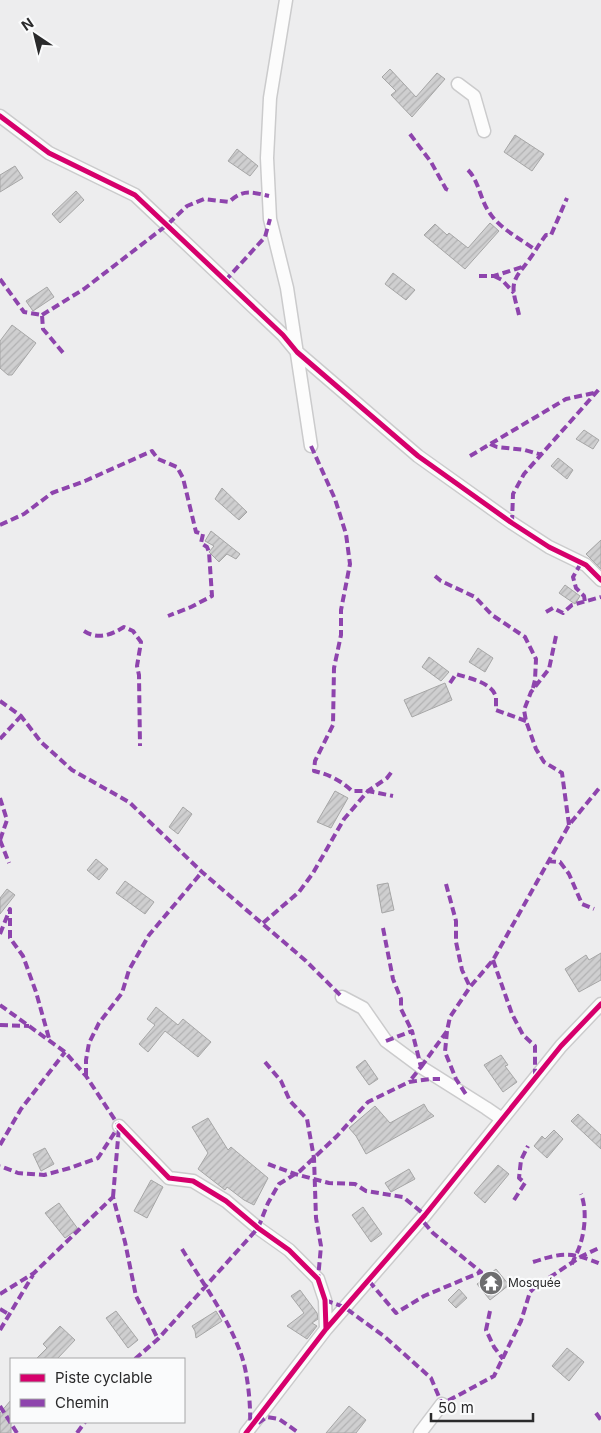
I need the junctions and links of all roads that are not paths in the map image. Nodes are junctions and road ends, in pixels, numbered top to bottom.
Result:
1 (286, 0) edge
2 (458, 84) dead end
3 (0, 116) edge
4 (484, 131) dead end
5 (297, 352) junction
6 (311, 446) dead end
7 (601, 580) edge
8 (342, 997) dead end
9 (601, 1004) edge
10 (502, 1120) junction
11 (119, 1126) dead end
12 (326, 1329) junction
13 (442, 1404) dead end
14 (246, 1433) edge
15 (420, 1433) edge

1 - 5 street
2 - 4 street
3 - 5 street
5 - 6 street
5 - 7 street
8 - 10 street
9 - 10 street
10 - 12 street
11 - 12 street
12 - 14 street
13 - 15 street

